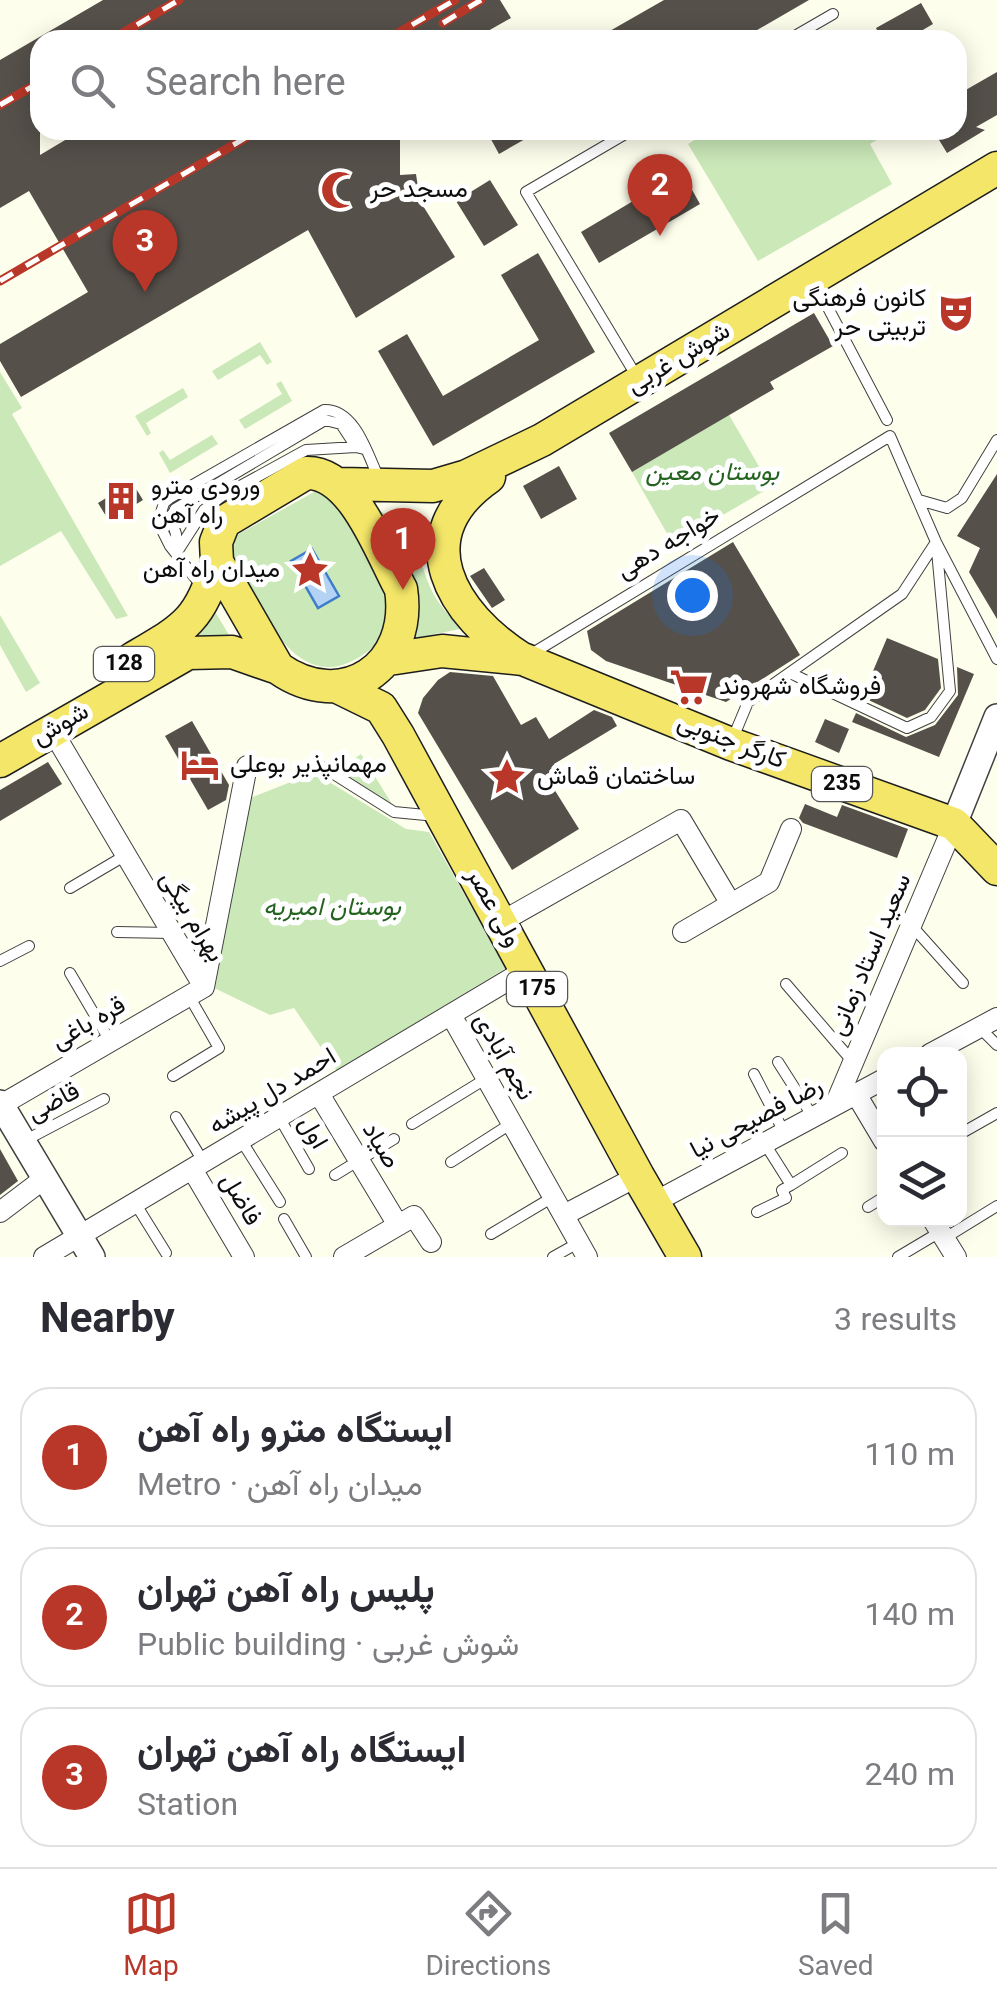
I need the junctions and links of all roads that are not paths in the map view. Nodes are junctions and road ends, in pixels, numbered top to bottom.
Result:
1 (833, 14) dead end
2 (805, 30) edge
3 (615, 140) edge
4 (997, 168) edge
5 (812, 278) junction
6 (640, 382) junction
7 (887, 420) dead end
8 (542, 440) junction
9 (997, 440) edge
10 (360, 448) junction
11 (340, 484) junction
12 (383, 486) junction
13 (919, 500) junction
14 (936, 542) junction
15 (176, 554) junction
16 (212, 577) junction
17 (389, 659) junction
18 (997, 659) edge
19 (523, 660) junction
20 (278, 668) junction
21 (790, 673) junction
22 (338, 687) junction
23 (997, 717) edge
24 (52, 730) junction
25 (0, 738) edge
26 (731, 744) junction
27 (0, 761) edge
28 (247, 766) dead end
29 (321, 766) dead end
30 (958, 813) junction
31 (443, 817) junction
32 (791, 830) dead end
33 (997, 838) edge
34 (126, 855) junction
35 (997, 869) edge
36 (70, 888) dead end
37 (731, 904) junction
38 (505, 920) junction
39 (911, 926) junction
40 (117, 932) dead end
41 (683, 932) dead end
42 (172, 933) junction
43 (29, 946) dead end
44 (0, 961) edge
45 (527, 969) junction
46 (70, 973) dead end
47 (962, 983) dead end
48 (786, 984) dead end
49 (196, 991) junction
50 (451, 1015) junction
51 (988, 1023) edge
52 (110, 1041) junction
53 (997, 1046) edge
54 (943, 1047) edge
55 (588, 1056) dead end
56 (778, 1062) dead end
57 (853, 1062) junction
58 (754, 1074) dead end
59 (174, 1076) dead end
60 (487, 1078) junction
61 (877, 1082) edge
62 (319, 1094) junction
63 (856, 1094) junction
64 (104, 1099) dead end
65 (0, 1104) edge
66 (835, 1105) junction
67 (997, 1113) edge
68 (176, 1117) dead end
69 (279, 1117) junction
70 (813, 1117) junction
71 (412, 1124) dead end
72 (512, 1124) junction
73 (967, 1130) edge
74 (784, 1132) junction
75 (882, 1137) edge
76 (394, 1139) dead end
77 (241, 1140) junction
78 (23, 1142) junction
79 (764, 1143) junction
80 (842, 1153) dead end
81 (359, 1160) junction
82 (450, 1162) dead end
83 (198, 1166) junction
84 (309, 1169) dead end
85 (335, 1175) dead end
86 (45, 1178) junction
87 (791, 1186) junction
88 (658, 1193) junction
89 (877, 1201) edge
90 (280, 1202) dead end
91 (135, 1203) junction
92 (558, 1206) junction
93 (997, 1206) edge
94 (868, 1207) dead end
95 (0, 1212) edge
96 (757, 1212) dead end
97 (284, 1219) dead end
98 (398, 1224) junction
99 (491, 1234) dead end
100 (943, 1237) edge
101 (431, 1242) dead end
102 (86, 1246) edge
103 (377, 1249) edge
104 (583, 1250) edge
105 (166, 1253) dead end
106 (44, 1257) edge
107 (244, 1257) edge
108 (306, 1257) edge
109 (344, 1257) edge
110 (553, 1257) edge
111 (685, 1257) edge
112 (898, 1257) edge

1 - 2 lane
3 - 6 lane
4 - 5 main road, شوش غربی
5 - 6 main road, شوش غربی
5 - 7 lane
6 - 8 main road, شوش غربی
8 - 12 main road, شوش غربی
8 - 19 main road
9 - 13 lane
10 - 12 lane
10 - 15 lane
10 - 15 lane
11 - 12 main road, شوش غربی
11 - 16 main road
11 - 17 main road
13 - 14 lane
13 - 19 lane, خواجه دهی
14 - 18 lane
14 - 21 lane
14 - 21 lane
15 - 16 lane
16 - 20 main road
16 - 25 main road, شوش / 128
17 - 19 main road, کارگر جنوبی / 235
17 - 22 main road
19 - 26 main road, کارگر جنوبی / 235
20 - 22 main road
20 - 24 main road, شوش / 128
21 - 26 lane
22 - 31 main road, ولی عصر / 175
23 - 30 street
24 - 27 main road, شوش / 128
24 - 34 street, بهرام بیگی
26 - 30 main road, کارگر جنوبی / 235
28 - 49 street, بهرام بیگی
29 - 31 lane
30 - 33 main road, کارگر جنوبی / 235
30 - 35 main road, کارگر جنوبی / 235
30 - 39 street, سعید استاد زمانی
31 - 38 main road, ولی عصر / 175
32 - 37 street
34 - 36 lane
34 - 42 street, بهرام بیگی
37 - 38 street
37 - 41 street
38 - 45 main road, ولی عصر / 175
38 - 55 lane
39 - 47 lane
39 - 57 street, سعید استاد زمانی
40 - 42 lane
42 - 49 street, بهرام بیگی
43 - 44 lane
45 - 50 street, احمد دل پیشه
45 - 88 main road, ولی عصر / 175
46 - 52 lane
48 - 57 lane
49 - 52 street, قره باغی
49 - 59 lane
50 - 60 street, نجم آبادی
50 - 62 street, احمد دل پیشه
51 - 53 lane
51 - 54 street
52 - 65 street, قره باغی
56 - 70 lane
57 - 66 street, سعید استاد زمانی
58 - 74 lane
60 - 71 lane
60 - 72 street, نجم آبادی
61 - 63 street, رضا فصیحی نیا
62 - 69 street, احمد دل پیشه
62 - 81 street, صیاد
63 - 66 street, رضا فصیحی نیا
63 - 75 street
64 - 78 lane, قاضی
65 - 78 street
66 - 70 street, رضا فصیحی نیا
67 - 73 lane
68 - 83 lane
69 - 77 street, احمد دل پیشه
69 - 84 lane, اول
70 - 74 street, رضا فصیحی نیا
72 - 82 lane, نجم آبادی
72 - 92 street, نجم آبادی
74 - 79 street, رضا فصیحی نیا
76 - 81 lane, اول
77 - 83 street, احمد دل پیشه
77 - 90 lane
78 - 86 street
79 - 87 lane
79 - 88 street, رضا فصیحی نیا
80 - 87 lane
81 - 85 lane, اول
81 - 98 street, صیاد
83 - 91 street, احمد دل پیشه
83 - 107 street, فاضل
86 - 95 street
86 - 102 street
87 - 96 lane
88 - 92 street
88 - 111 main road, ولی عصر / 175
89 - 94 lane
91 - 102 street, احمد دل پیشه
91 - 105 lane
92 - 99 lane
92 - 104 street, نجم آبادی
93 - 100 lane
97 - 108 lane
98 - 101 street
98 - 103 street
100 - 112 lane
102 - 106 street, احمد دل پیشه
103 - 109 street
104 - 110 lane

